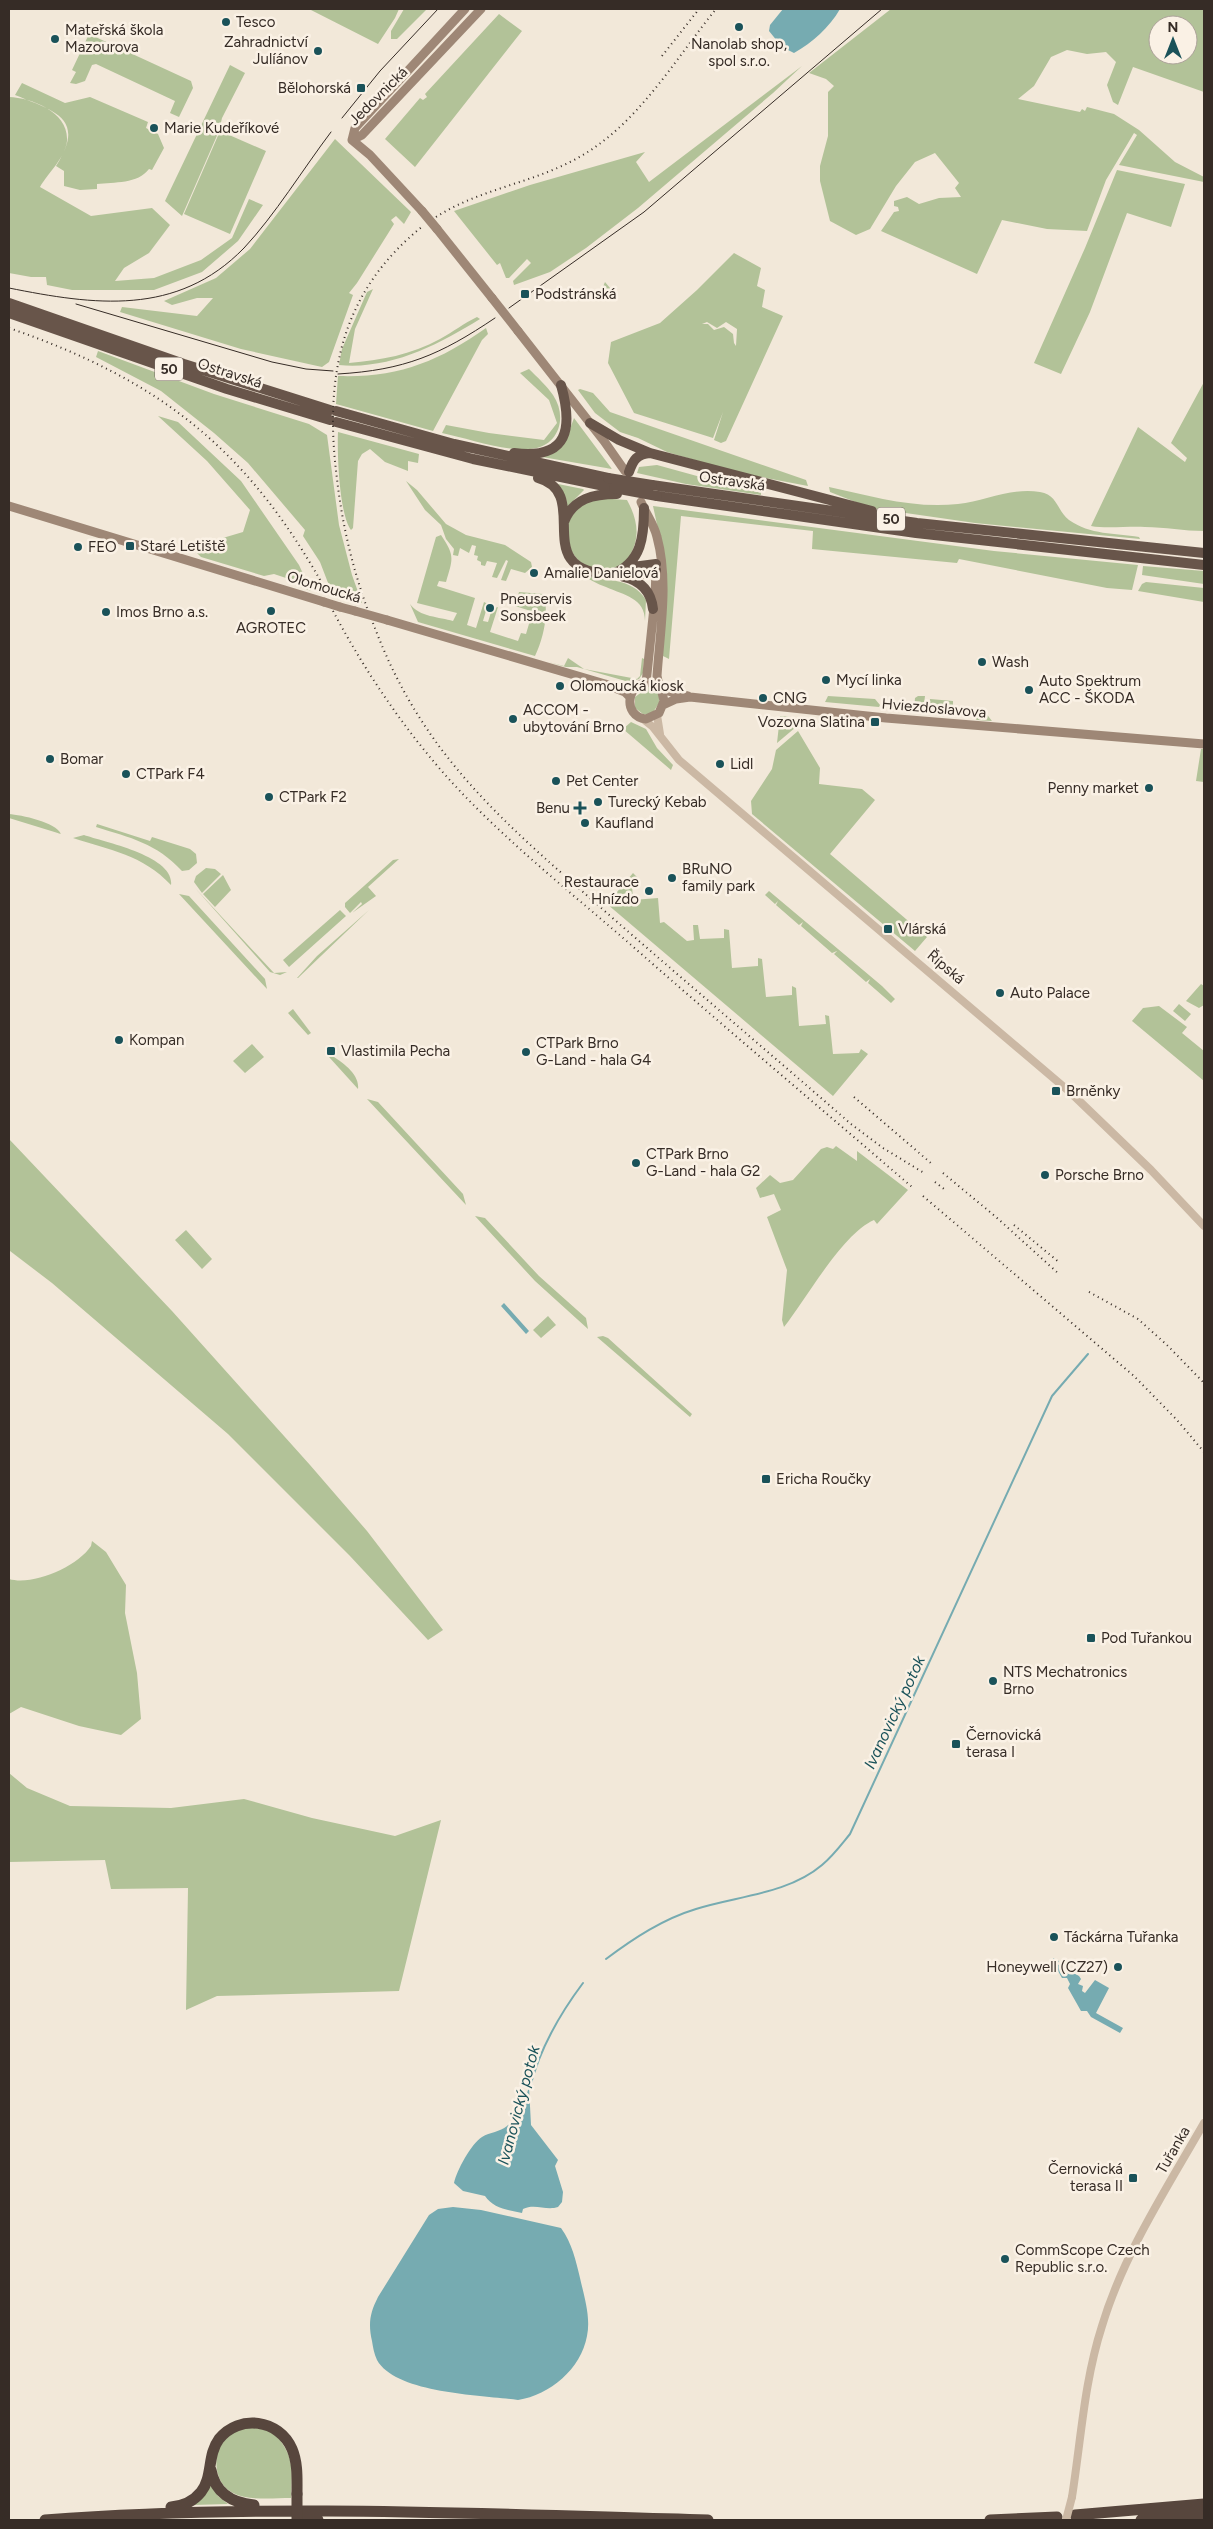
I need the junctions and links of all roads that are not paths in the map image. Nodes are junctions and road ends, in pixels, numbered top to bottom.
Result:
1 (465, 9) edge
2 (481, 9) edge
3 (352, 140) junction
4 (9, 303) edge
5 (9, 313) edge
6 (561, 385) junction
7 (577, 407) junction
8 (567, 412) junction
9 (333, 416) junction
10 (590, 423) junction
11 (446, 446) junction
12 (650, 453) junction
13 (501, 466) junction
14 (627, 472) joint
15 (615, 491) junction
16 (642, 505) junction
17 (9, 506) edge
18 (917, 523) junction
19 (564, 526) junction
20 (1204, 553) edge
21 (1204, 565) edge
22 (626, 568) junction
23 (656, 570) junction
24 (613, 574) junction
25 (657, 613) junction
26 (646, 683) junction
27 (605, 684) junction
28 (660, 687) junction
29 (635, 688) junction
30 (630, 697) junction
31 (690, 697) junction
32 (663, 705) junction
33 (657, 715) junction
34 (643, 719) junction
35 (661, 739) junction
36 (1204, 744) edge
37 (1204, 1226) edge
38 (1204, 2123) edge
39 (210, 2466) junction
40 (1204, 2504) edge
41 (1204, 2514) edge
42 (315, 2515) edge
43 (90, 2517) junction
44 (1066, 2517) edge
45 (45, 2520) edge
46 (297, 2520) edge
47 (306, 2520) edge
48 (708, 2520) edge
49 (990, 2520) edge
50 (1142, 2520) edge

1 - 3 main road, Jedovnická
2 - 3 main road, Jedovnická
3 - 6 main road, bridge
4 - 9 highway, Ostravská / 50
5 - 9 highway, Ostravská / 50
6 - 7 main road
6 - 8 highway, 50
7 - 8 highway
7 - 10 main road
8 - 11 highway, 50
9 - 11 highway, Ostravská / 50
10 - 12 highway, 50
10 - 14 main road
11 - 13 highway, Ostravská / 50
11 - 18 highway, Ostravská / 50, bridge
12 - 14 highway
12 - 18 highway, 50
13 - 15 highway, Ostravská / 50
13 - 19 highway, 50
15 - 19 highway, 50
15 - 21 highway, Ostravská / 50, bridge
16 - 22 highway
16 - 23 main road
16 - 25 main road
17 - 27 main road, Olomoucká, bridge
18 - 20 highway, Ostravská / 50
19 - 24 highway, 50
22 - 23 highway
22 - 24 highway
23 - 24 highway, 50
23 - 25 main road
24 - 25 highway, 50
25 - 26 main road
25 - 28 main road
26 - 28 main road
26 - 29 main road
27 - 29 main road
27 - 30 main road, Olomoucká
28 - 31 main road
28 - 32 main road
29 - 30 main road
30 - 34 main road
31 - 32 main road, Hviezdoslavova
31 - 36 main road, Hviezdoslavova
32 - 33 main road
33 - 34 main road
33 - 35 street
34 - 35 street, Řípská
35 - 37 street, Řípská
38 - 44 street, Tuřanka, bridge
39 - 42 highway
39 - 43 highway
39 - 46 highway, bridge
40 - 44 highway
41 - 50 highway
42 - 43 highway
42 - 47 highway
42 - 48 highway
43 - 45 highway
44 - 49 highway

